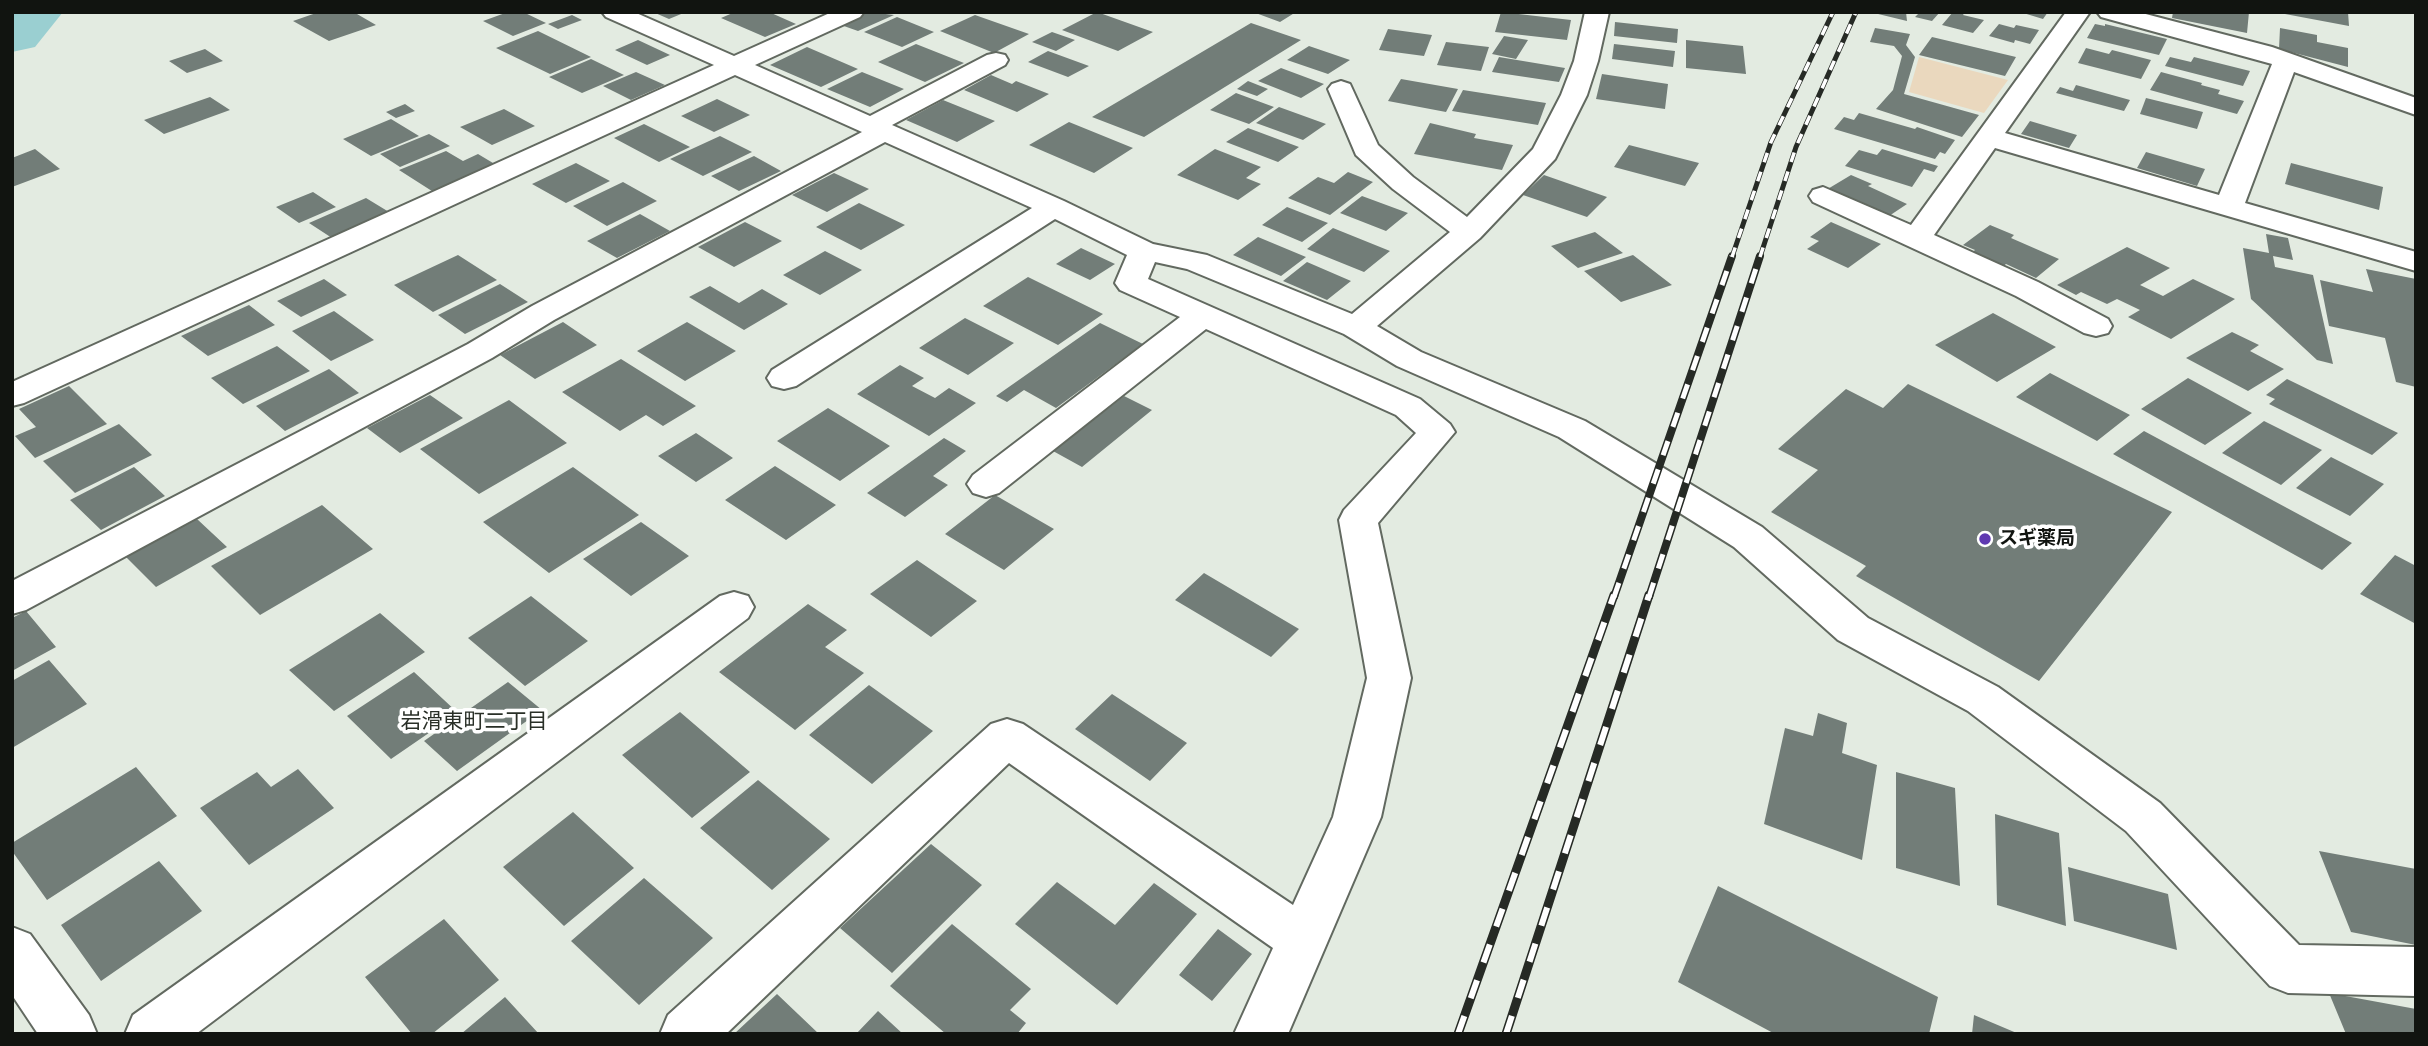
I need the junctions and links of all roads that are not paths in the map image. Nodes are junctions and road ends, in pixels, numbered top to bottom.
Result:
1 (614, 12) edge
2 (852, 12) edge
3 (1597, 12) edge
4 (2078, 12) edge
5 (2109, 12) edge
6 (996, 60) dead end
7 (2286, 60) junction
8 (733, 65) junction
9 (1341, 89) dead end
10 (2416, 107) edge
11 (877, 129) junction
12 (1991, 138) junction
13 (1823, 196) dead end
14 (1054, 207) junction
15 (2228, 208) junction
16 (1469, 232) junction
17 (1917, 238) junction
18 (1144, 251) junction
19 (2416, 262) edge
20 (1202, 316) junction
21 (2096, 326) dead end
22 (1356, 327) junction
23 (784, 378) dead end
24 (12, 395) edge
25 (986, 484) dead end
26 (12, 599) edge
27 (734, 607) dead end
28 (1304, 941) junction
29 (12, 951) edge
30 (2416, 972) edge
31 (71, 1034) edge
32 (152, 1034) edge
33 (687, 1034) edge
34 (1261, 1034) edge

1 - 8 street
2 - 8 street
3 - 16 street
4 - 12 street
5 - 7 street
6 - 11 street
7 - 10 street
7 - 15 street
8 - 11 street
8 - 24 street
9 - 16 street
11 - 14 street
11 - 26 street
12 - 15 street
12 - 17 street
13 - 17 street
14 - 18 street
14 - 23 street
15 - 19 street
16 - 22 street
17 - 21 street
18 - 20 street
18 - 22 street
20 - 25 street
20 - 28 street
22 - 30 street
27 - 32 street
28 - 33 street
28 - 34 street
29 - 31 street

